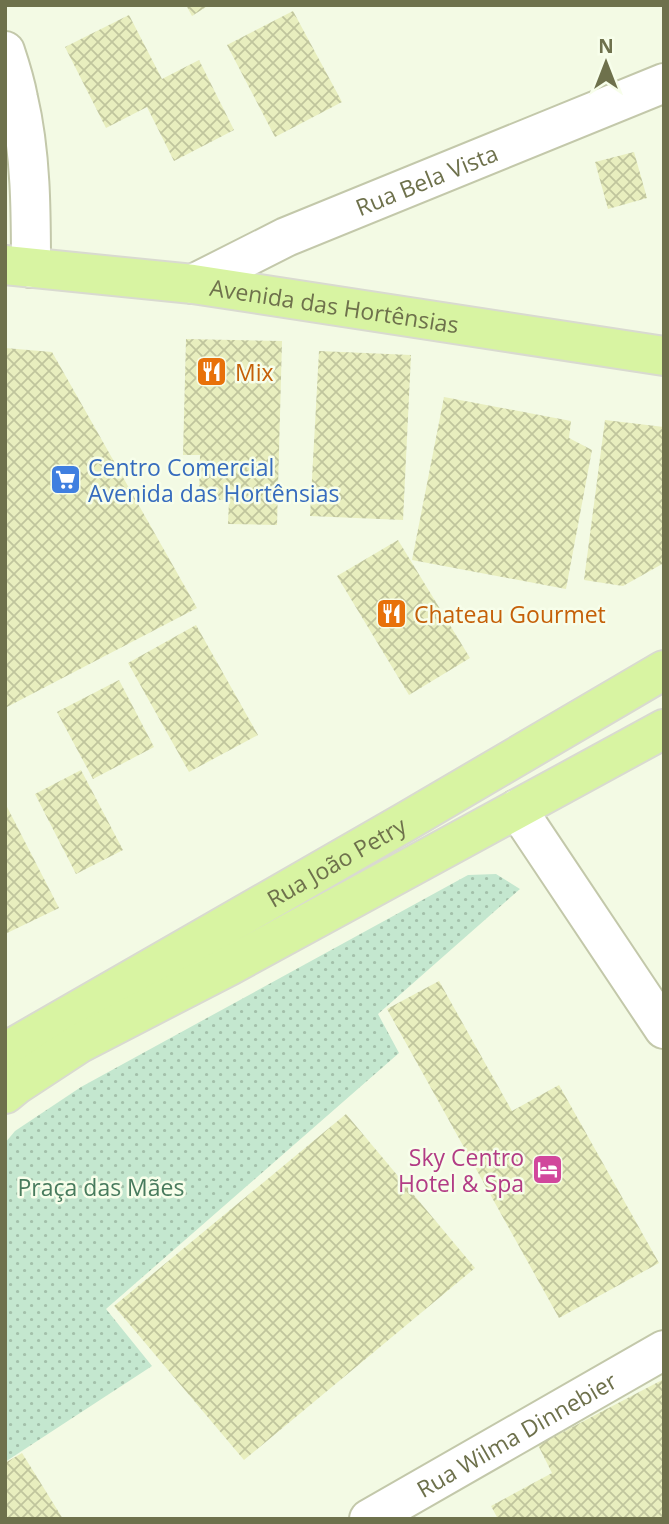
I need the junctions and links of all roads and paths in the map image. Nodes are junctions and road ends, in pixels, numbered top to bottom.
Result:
1 (5, 51) edge
2 (664, 83) edge
3 (18, 266) edge
4 (193, 284) junction
5 (664, 356) edge
6 (664, 670) edge
7 (664, 729) edge
8 (517, 809) junction
9 (664, 1029) edge
10 (5, 1052) edge
11 (5, 1094) edge
12 (664, 1350) edge
13 (369, 1519) edge

1 - 3 street
2 - 4 street, Rua Bela Vista
3 - 4 main road, Avenida das Hortênsias
4 - 5 main road, Avenida das Hortênsias
6 - 10 main road, Rua João Petry
7 - 8 main road, Rua João Petry
8 - 9 street
8 - 11 main road, Rua João Petry
12 - 13 street, Rua Wilma Dinnebier

